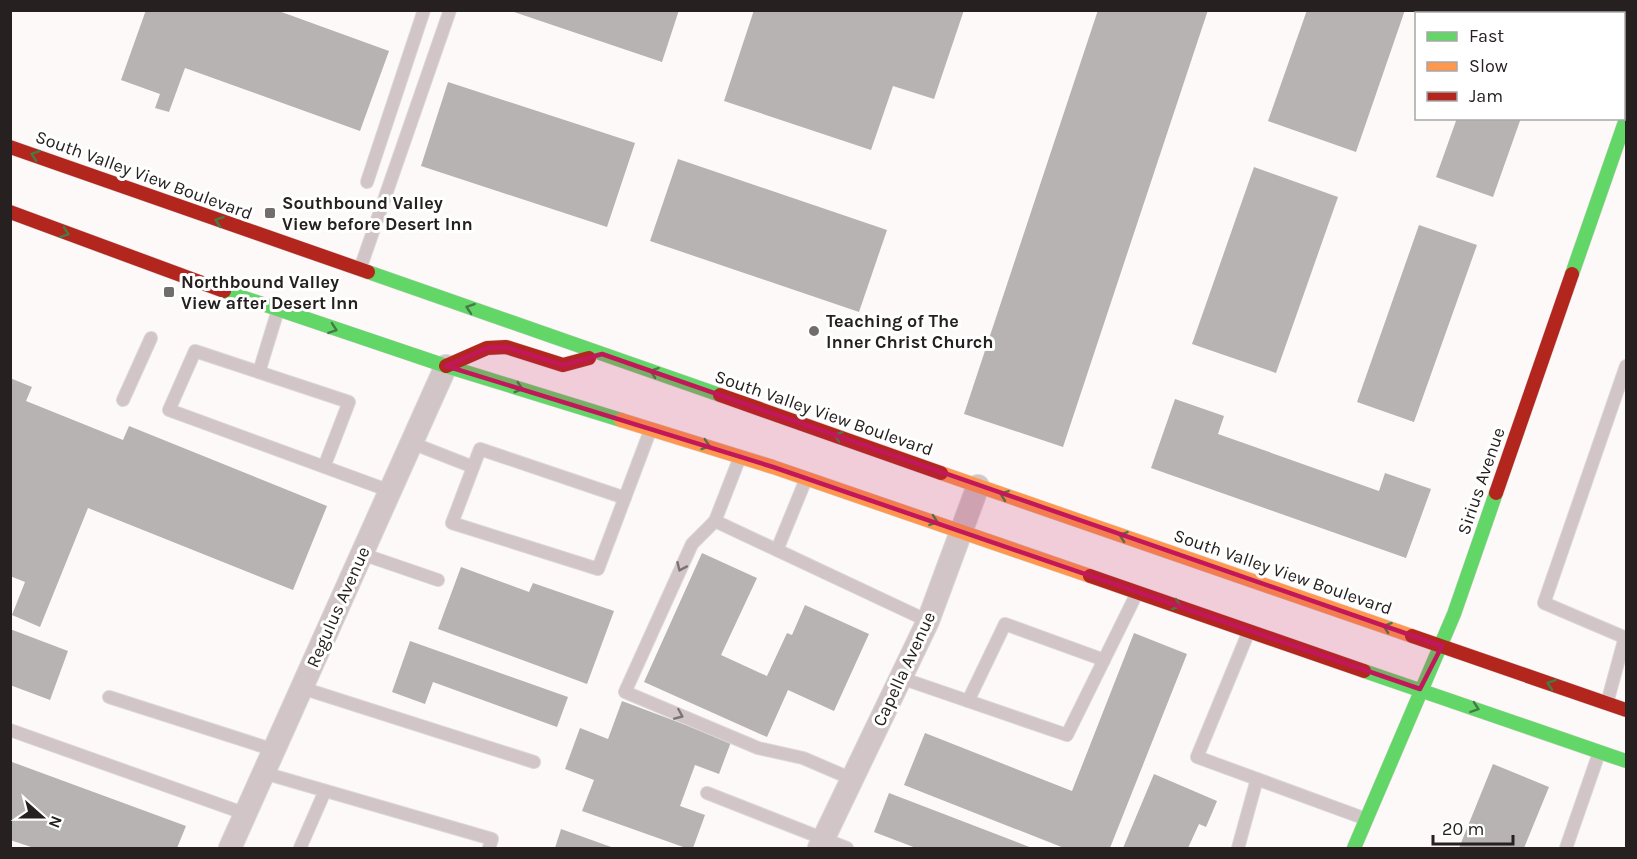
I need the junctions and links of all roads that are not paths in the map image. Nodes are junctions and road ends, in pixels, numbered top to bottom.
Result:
1 (424, 10) edge
2 (450, 10) edge
3 (1626, 124) edge
4 (10, 147) edge
5 (367, 182) dead end
6 (10, 212) edge
7 (360, 270) junction
8 (278, 310) junction
9 (151, 339) dead end
10 (602, 354) junction
11 (446, 366) junction
12 (1626, 366) edge
13 (259, 372) junction
14 (123, 400) dead end
15 (651, 428) junction
16 (412, 442) junction
17 (893, 455) junction
18 (740, 456) junction
19 (324, 467) junction
20 (473, 467) junction
21 (887, 474) dead end
22 (806, 478) junction
23 (978, 486) junction
24 (390, 491) junction
25 (625, 498) junction
26 (716, 521) junction
27 (961, 530) junction
28 (777, 550) junction
29 (362, 554) junction
30 (438, 580) dead end
31 (1139, 586) junction
32 (928, 621) junction
33 (1249, 630) junction
34 (1626, 638) edge
35 (1442, 646) junction
36 (1104, 660) junction
37 (901, 678) junction
38 (302, 688) junction
39 (1420, 689) junction
40 (109, 697) dead end
41 (968, 701) junction
42 (1607, 703) junction
43 (1626, 710) edge
44 (10, 730) edge
45 (274, 750) junction
46 (1600, 752) junction
47 (1626, 761) edge
48 (534, 762) dead end
49 (264, 773) junction
50 (852, 779) junction
51 (1257, 779) junction
52 (326, 791) junction
53 (707, 793) dead end
54 (246, 814) junction
55 (1366, 819) junction
56 (821, 844) edge
57 (230, 849) edge
58 (300, 849) edge
59 (489, 849) edge
60 (847, 849) edge
61 (1238, 849) edge
62 (1354, 849) edge
63 (1566, 849) edge

1 - 5 lane
2 - 7 lane
3 - 35 main road, Sirius Avenue
7 -> 4 main road, South Valley View Boulevard
6 -> 8 main road
10 -> 7 main road, South Valley View Boulevard
8 -> 11 main road
8 - 13 lane
9 - 14 lane
10 - 11 main road
17 -> 10 main road, South Valley View Boulevard
11 -> 15 main road
11 - 16 street, Regulus Avenue
12 - 34 lane
13 - 19 lane
13 - 19 lane
15 -> 18 main road
15 - 25 lane
16 - 20 lane
16 - 24 street, Regulus Avenue
17 - 21 main road
17 - 23 main road, South Valley View Boulevard
18 - 22 main road
18 - 26 lane
19 - 24 lane
20 - 25 lane
20 - 25 lane
22 -> 27 main road
22 - 28 lane
23 - 27 street, Capella Avenue
35 -> 23 main road, South Valley View Boulevard
24 - 29 street, Regulus Avenue
26 - 28 lane
26 -> 50 lane
27 - 31 main road
27 - 32 street, Capella Avenue
28 - 32 lane
29 - 30 lane
29 - 38 street, Regulus Avenue
31 -> 33 main road
31 - 36 lane
32 - 37 street, Capella Avenue
33 - 39 main road
33 - 51 lane
34 - 42 lane
35 - 39 main road, Sirius Avenue
42 -> 35 main road, South Valley View Boulevard
36 - 41 lane
36 - 41 lane
37 - 41 lane
37 - 50 street, Capella Avenue
38 - 45 street, Regulus Avenue
38 - 48 lane
39 -> 46 main road
39 - 55 main road, Sirius Avenue
40 - 45 lane
42 - 43 main road, South Valley View Boulevard
44 - 54 lane
45 - 49 street, Regulus Avenue
46 - 47 main road
46 - 63 lane
49 - 52 lane
49 - 54 street, Regulus Avenue
50 - 56 street, Capella Avenue
51 - 55 lane
51 - 61 lane
52 - 58 lane
52 - 59 lane
53 - 56 lane
54 - 57 street, Regulus Avenue
55 - 62 main road, Sirius Avenue
56 - 60 lane

